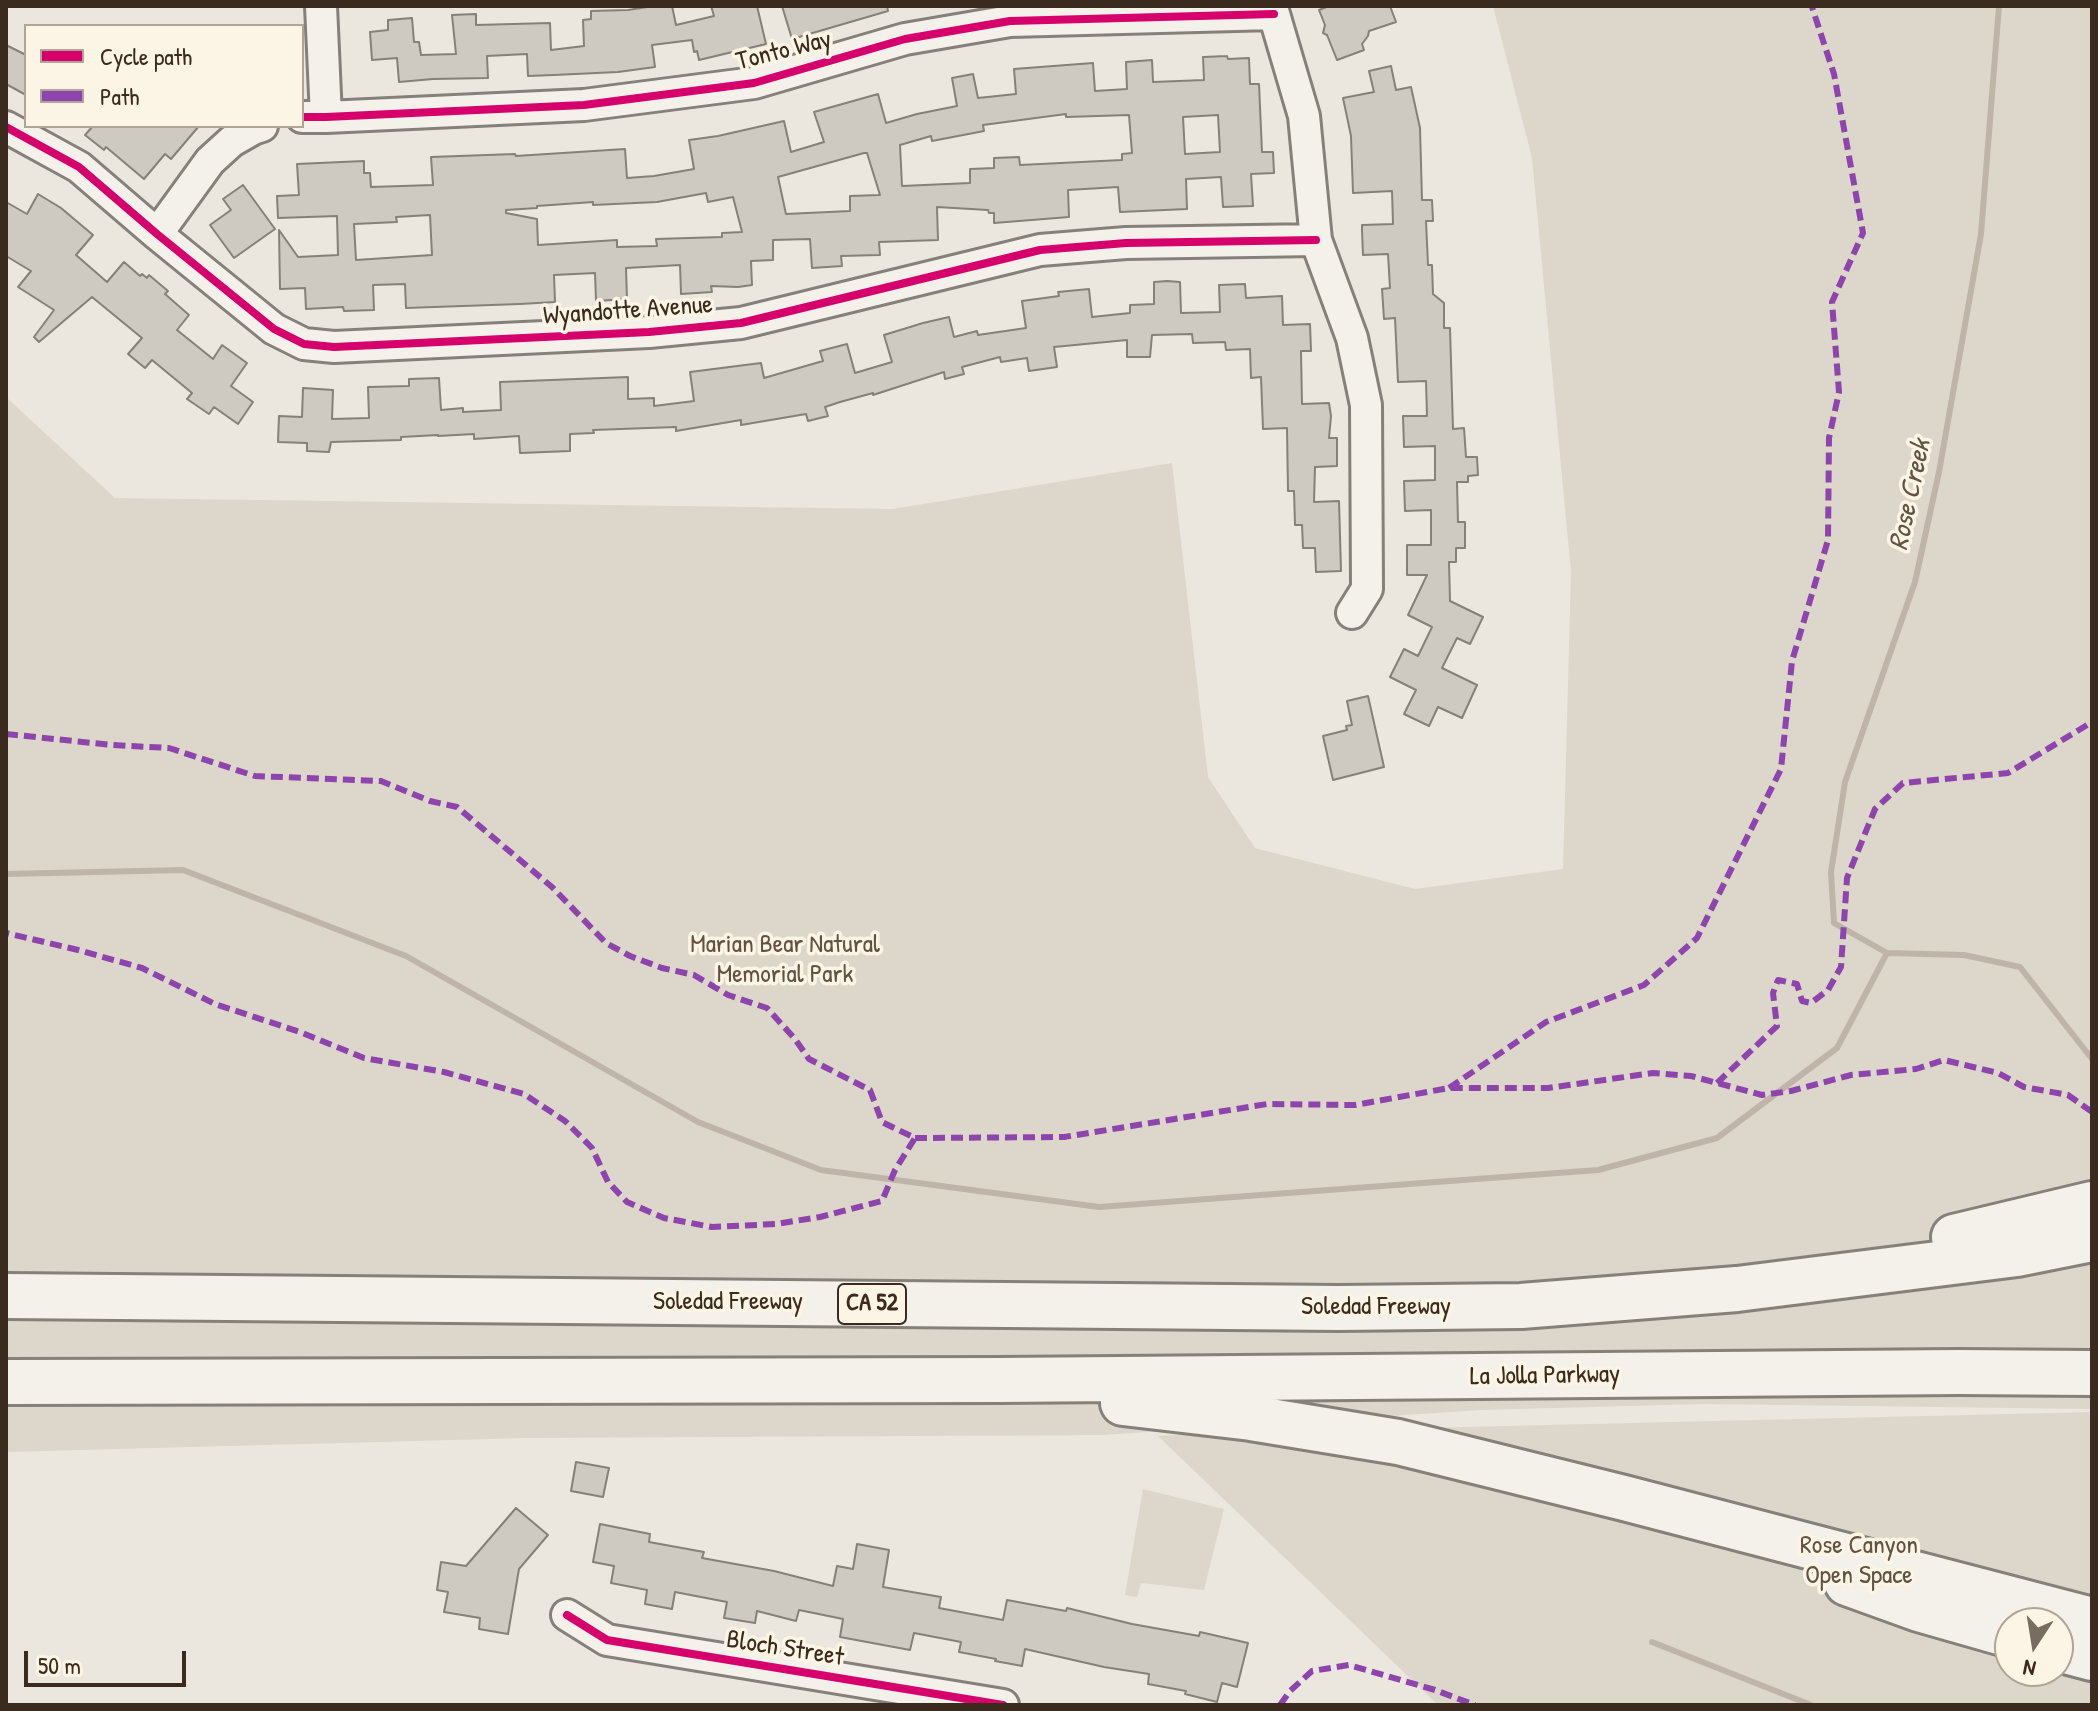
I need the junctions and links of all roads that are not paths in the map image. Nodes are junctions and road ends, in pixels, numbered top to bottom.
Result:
1 (321, 6) edge
2 (1271, 10) edge
3 (314, 117) edge
4 (6, 127) edge
5 (256, 128) edge
6 (157, 234) junction
7 (1316, 240) junction
8 (1352, 613) dead end
9 (2088, 1222) edge
10 (6, 1296) edge
11 (2092, 1373) edge
12 (998, 1380) junction
13 (6, 1382) edge
14 (1624, 1498) junction
15 (567, 1615) dead end
16 (2092, 1620) edge
17 (1994, 1630) edge
18 (1003, 1705) edge

1 - 3 street
2 - 3 street, Tonto Way
2 - 7 street
4 - 6 street, Wyandotte Avenue
5 - 6 street
6 - 7 street, Wyandotte Avenue
7 - 8 street
9 - 10 highway, Soledad Freeway / CA 52
11 - 12 highway, La Jolla Parkway
12 - 13 highway
12 - 14 highway
14 - 16 highway
14 - 17 highway
15 - 18 street, Bloch Street

